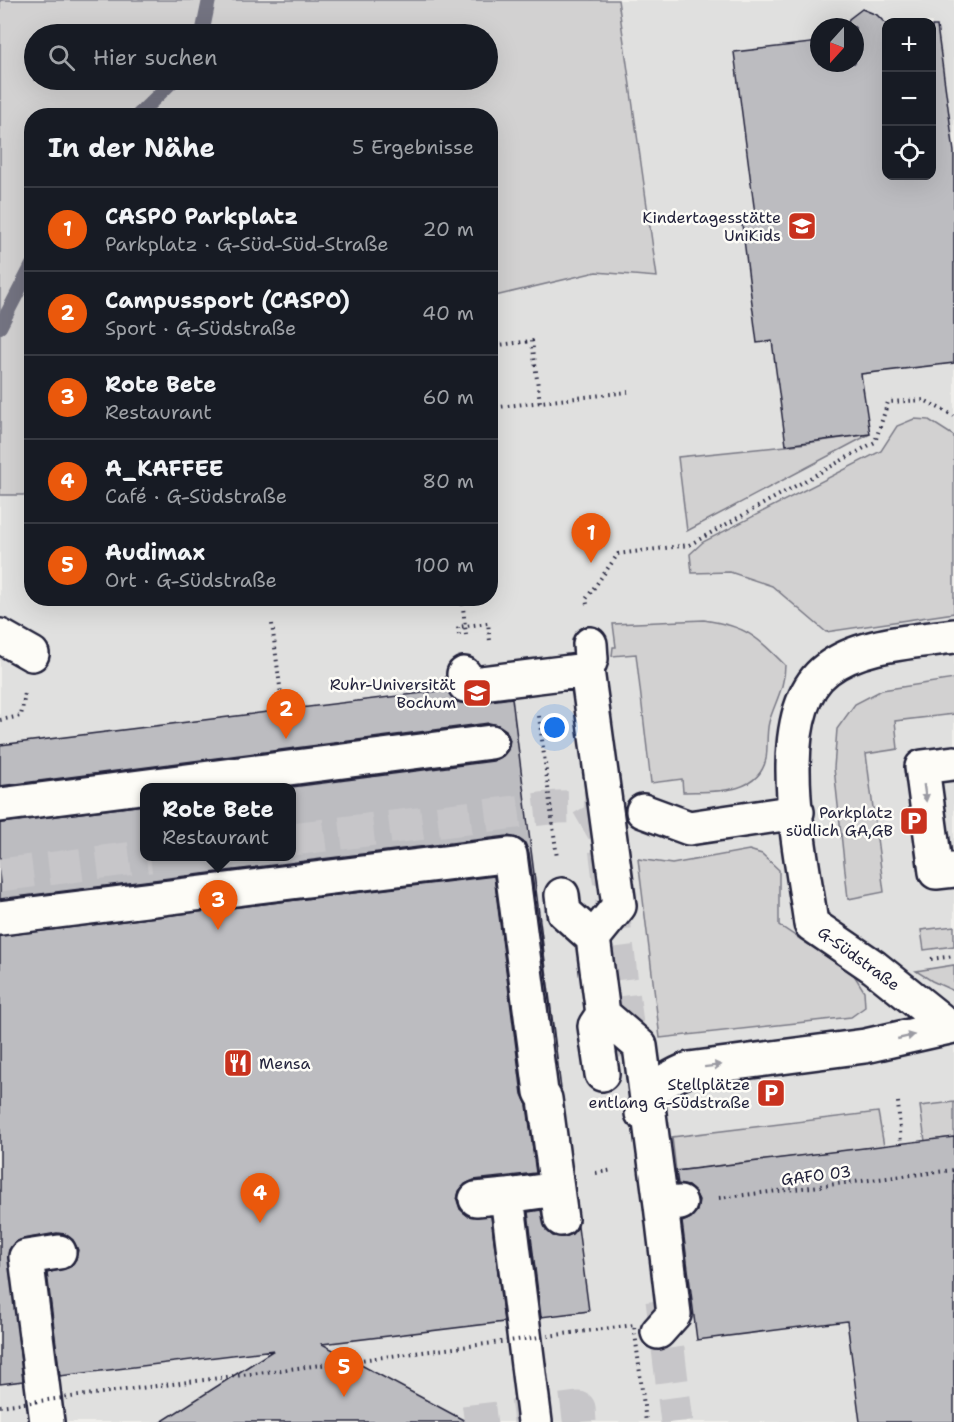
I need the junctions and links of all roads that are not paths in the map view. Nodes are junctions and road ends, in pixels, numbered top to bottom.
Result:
1 (0, 636) edge
2 (954, 636) edge
3 (32, 654) dead end
4 (464, 674) dead end
5 (491, 742) dead end
6 (954, 763) edge
7 (171, 783) edge
8 (140, 787) edge
9 (0, 805) edge
10 (643, 811) tunnel mouth
11 (796, 812) junction
12 (954, 870) edge
13 (560, 882) road end
14 (0, 918) edge
15 (592, 938) junction
16 (603, 1014) junction
17 (952, 1026) edge
18 (602, 1074) dead end
19 (639, 1120) dead end
20 (58, 1252) dead end
21 (13, 1259) edge
22 (658, 1332) tunnel mouth
23 (48, 1422) edge
24 (536, 1422) edge

1 - 3 street
2 - 11 street, G-Südstraße
4 - 15 street
5 - 7 street
6 -> 12 street
8 - 9 street
10 - 11 street
11 - 17 street, G-Südstraße
13 - 15 street
14 - 24 street
15 - 16 street
16 - 18 street
16 - 22 street
19 -> 17 street, G-Südstraße
20 - 21 street
21 - 23 street

